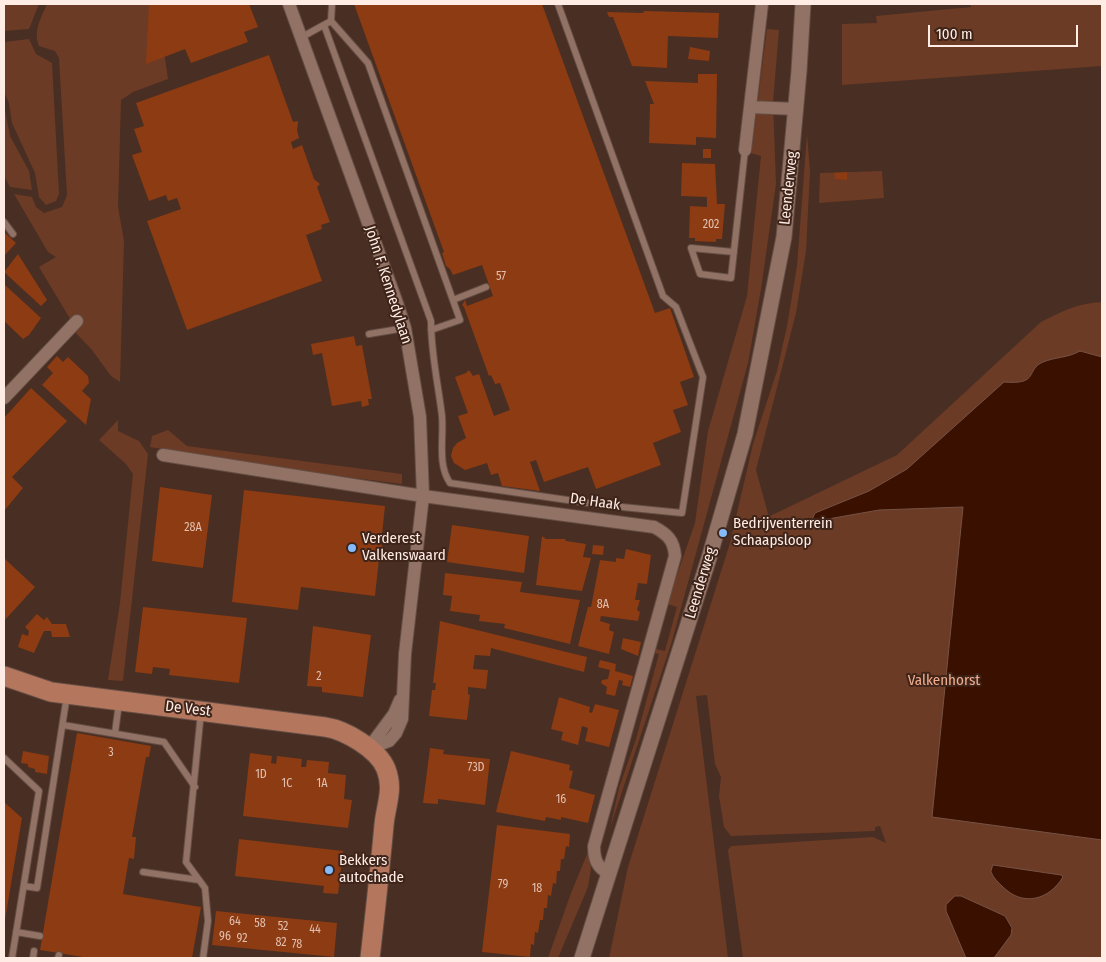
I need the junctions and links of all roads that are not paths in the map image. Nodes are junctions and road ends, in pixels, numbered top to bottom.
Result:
1 (290, 4) edge
2 (332, 4) edge
3 (558, 4) edge
4 (762, 4) edge
5 (803, 4) edge
6 (331, 21) junction
7 (324, 25) junction
8 (302, 37) junction
9 (750, 107) junction
10 (796, 110) junction
11 (744, 150) joint
12 (4, 222) edge
13 (13, 234) dead end
14 (734, 252) junction
15 (486, 287) dead end
16 (453, 300) junction
17 (77, 321) dead end
18 (404, 328) junction
19 (431, 330) junction
20 (369, 334) dead end
21 (4, 398) edge
22 (163, 455) dead end
23 (423, 496) junction
24 (4, 676) edge
25 (68, 694) junction
26 (120, 700) junction
27 (201, 711) junction
28 (63, 724) junction
29 (115, 733) junction
30 (368, 749) junction
31 (4, 758) edge
32 (195, 786) junction
33 (38, 796) junction
34 (51, 798) junction
35 (143, 872) dead end
36 (609, 873) junction
37 (199, 880) junction
38 (24, 886) junction
39 (16, 932) junction
40 (40, 936) dead end
41 (12, 958) edge
42 (203, 958) edge
43 (370, 958) edge
44 (582, 958) edge

1 - 8 street, John F. Kennedylaan
2 - 6 lane
3 - 19 lane
4 - 9 street
5 - 10 street, Leenderweg
6 - 7 lane
6 - 16 lane
7 - 8 lane
7 - 19 lane
8 - 18 street, John F. Kennedylaan
9 - 10 street
9 - 11 street
10 - 36 street, Leenderweg
11 - 14 lane
12 - 13 lane
14 - 14 lane
15 - 16 lane
16 - 19 lane
17 - 21 street
18 - 20 lane
18 - 23 street, John F. Kennedylaan
22 - 23 street, De Haak
23 - 30 street, John F. Kennedylaan
23 - 36 street, De Haak
24 - 25 main road, De Vest
25 - 26 main road, De Vest
25 - 28 lane
26 - 27 main road, De Vest
26 - 29 lane
27 - 30 main road, De Vest
27 - 32 lane
28 - 29 lane
28 - 34 lane
29 - 32 lane
30 - 43 main road
31 - 33 lane
32 - 37 lane
33 - 34 lane
33 - 38 lane
34 - 38 lane
35 - 37 lane
36 - 44 street, Leenderweg
37 - 42 lane
38 - 39 lane
39 - 40 lane
39 - 41 lane

